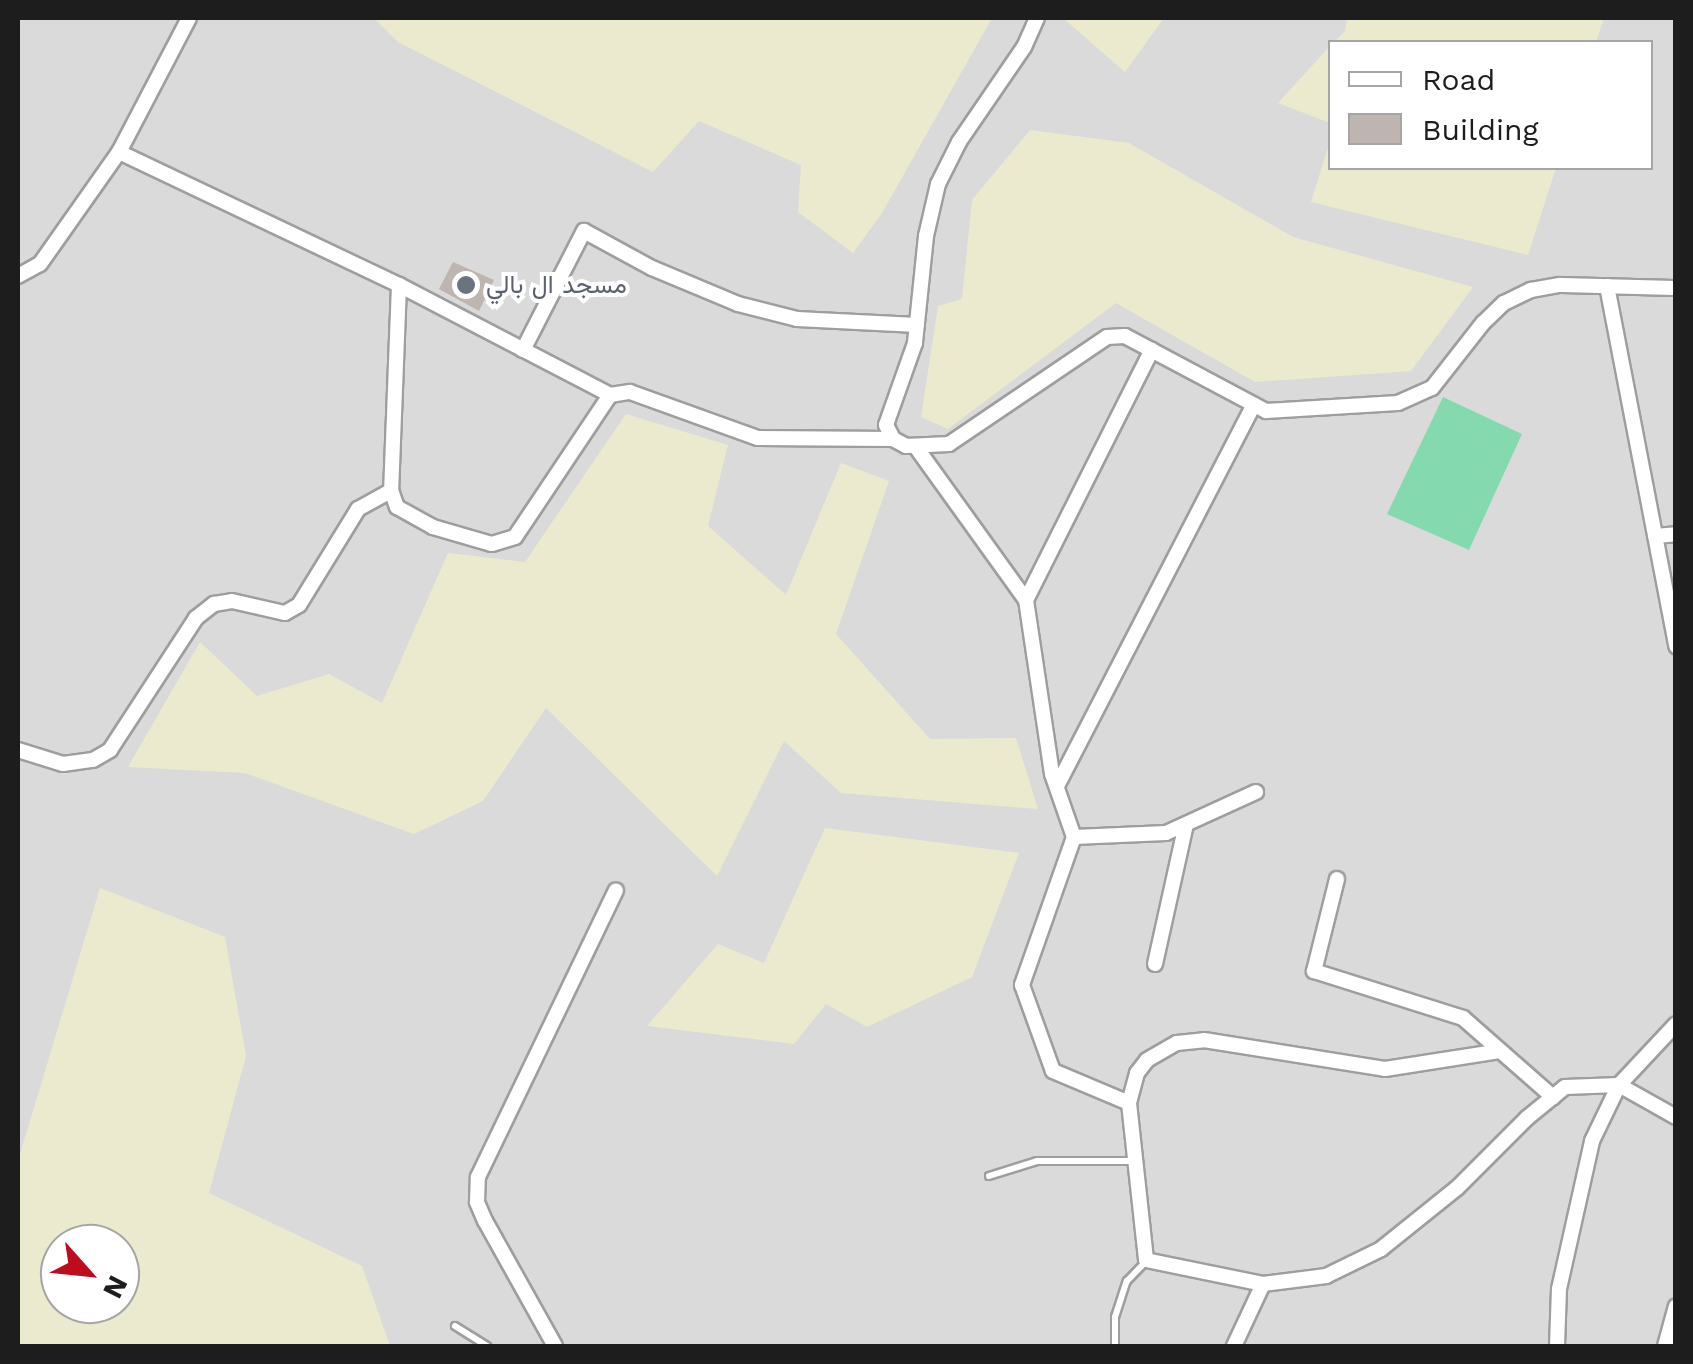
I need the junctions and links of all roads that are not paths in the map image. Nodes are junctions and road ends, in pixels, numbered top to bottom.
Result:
1 (189, 18) edge
2 (1037, 18) edge
3 (119, 152) junction
4 (18, 276) edge
5 (399, 285) junction
6 (1607, 286) junction
7 (1676, 288) edge
8 (917, 325) junction
9 (523, 350) junction
10 (1152, 350) junction
11 (610, 395) junction
12 (1254, 405) junction
13 (893, 439) junction
14 (916, 447) junction
15 (391, 491) junction
16 (1676, 534) edge
17 (1655, 536) junction
18 (1026, 600) junction
19 (1676, 646) edge
20 (18, 750) edge
21 (1056, 786) junction
22 (1256, 792) dead end
23 (1186, 824) junction
24 (1074, 837) junction
25 (1337, 879) dead end
26 (616, 890) dead end
27 (1155, 964) dead end
28 (1676, 1024) edge
29 (1500, 1051) junction
30 (1618, 1085) junction
31 (1553, 1097) junction
32 (1129, 1103) junction
33 (1676, 1117) edge
34 (1138, 1161) junction
35 (989, 1176) dead end
36 (1146, 1260) junction
37 (1263, 1284) junction
38 (1676, 1306) edge
39 (454, 1326) dead end
40 (487, 1346) edge
41 (555, 1346) edge
42 (1115, 1346) edge
43 (1234, 1346) edge
44 (1557, 1346) edge
45 (1666, 1346) edge

1 - 3 street
2 - 8 street
3 - 4 street
3 - 5 street
5 - 9 street
5 - 15 street
6 - 7 street
6 - 12 street
6 - 17 street
8 - 9 street
8 - 13 street
9 - 11 street
10 - 12 street
10 - 14 street
10 - 18 street
11 - 13 street
11 - 15 street
12 - 21 street
13 - 14 street
14 - 18 street
15 - 20 street
16 - 17 street
17 - 19 street
18 - 21 street
21 - 24 street
22 - 23 street
23 - 24 street
23 - 27 street
24 - 32 street
25 - 29 street
26 - 41 street
28 - 30 street
29 - 31 street
29 - 32 street
30 - 31 street
30 - 33 street
30 - 44 street
31 - 37 street
32 - 34 street
34 - 35 lane
34 - 36 street
36 - 37 street
36 - 42 lane
37 - 43 street
38 - 45 street
39 - 40 lane

